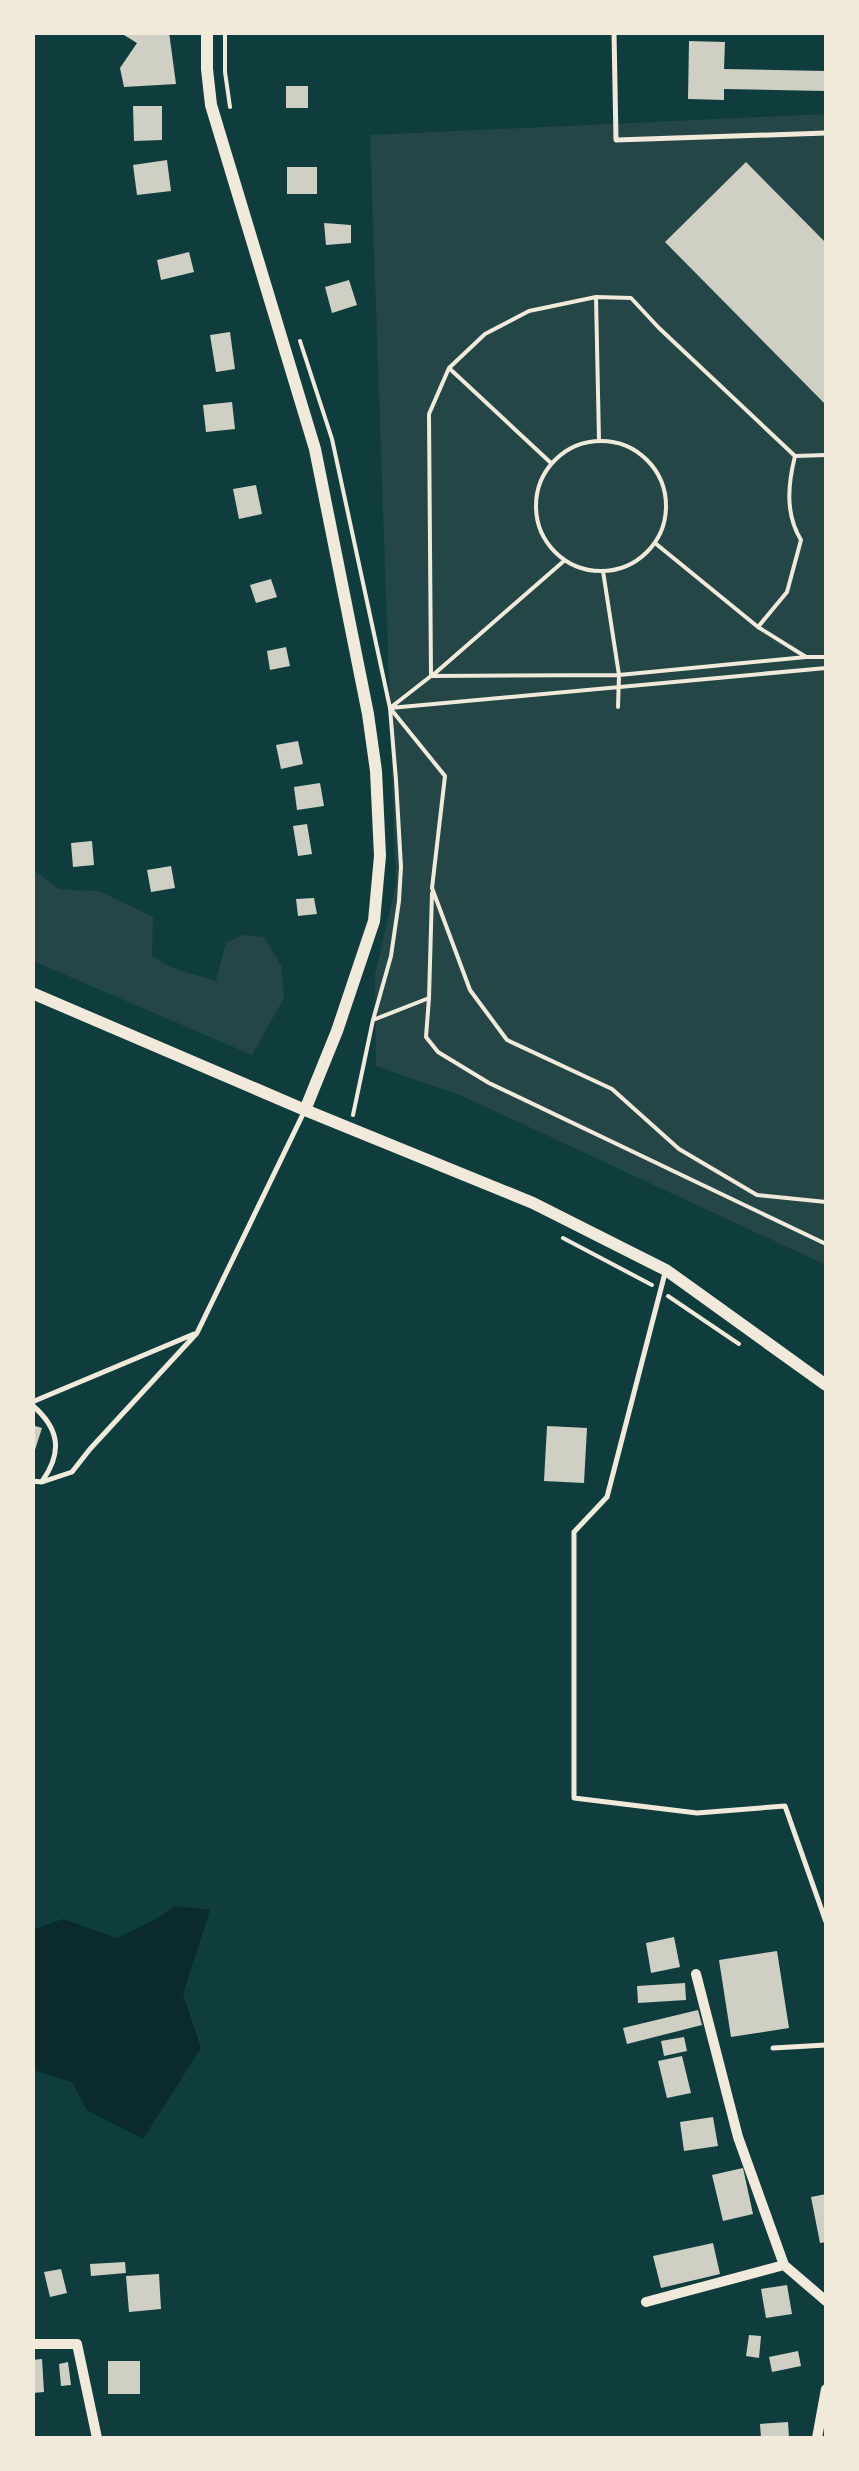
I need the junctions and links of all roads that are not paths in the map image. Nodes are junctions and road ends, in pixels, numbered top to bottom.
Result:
1 (207, 32) edge
2 (614, 32) edge
3 (826, 133) edge
4 (32, 994) edge
5 (305, 1110) junction
6 (666, 1270) junction
7 (197, 1333) junction
8 (826, 1385) edge
9 (32, 1404) edge
10 (32, 1482) edge
11 (42, 1482) junction
12 (826, 1922) edge
13 (696, 1974) dead end
14 (826, 2045) edge
15 (773, 2048) dead end
16 (784, 2265) junction
17 (646, 2302) dead end
18 (826, 2302) edge
19 (32, 2344) edge
20 (826, 2389) edge
21 (96, 2438) edge
22 (817, 2438) edge

1 - 5 street
2 - 3 lane
4 - 5 street
5 - 6 street
5 - 7 lane
6 - 8 street
6 - 12 lane
7 - 9 lane
7 - 11 lane
9 - 11 lane
10 - 11 lane
13 - 16 street
14 - 15 lane
16 - 17 street
16 - 18 street
19 - 21 street
20 - 22 street

